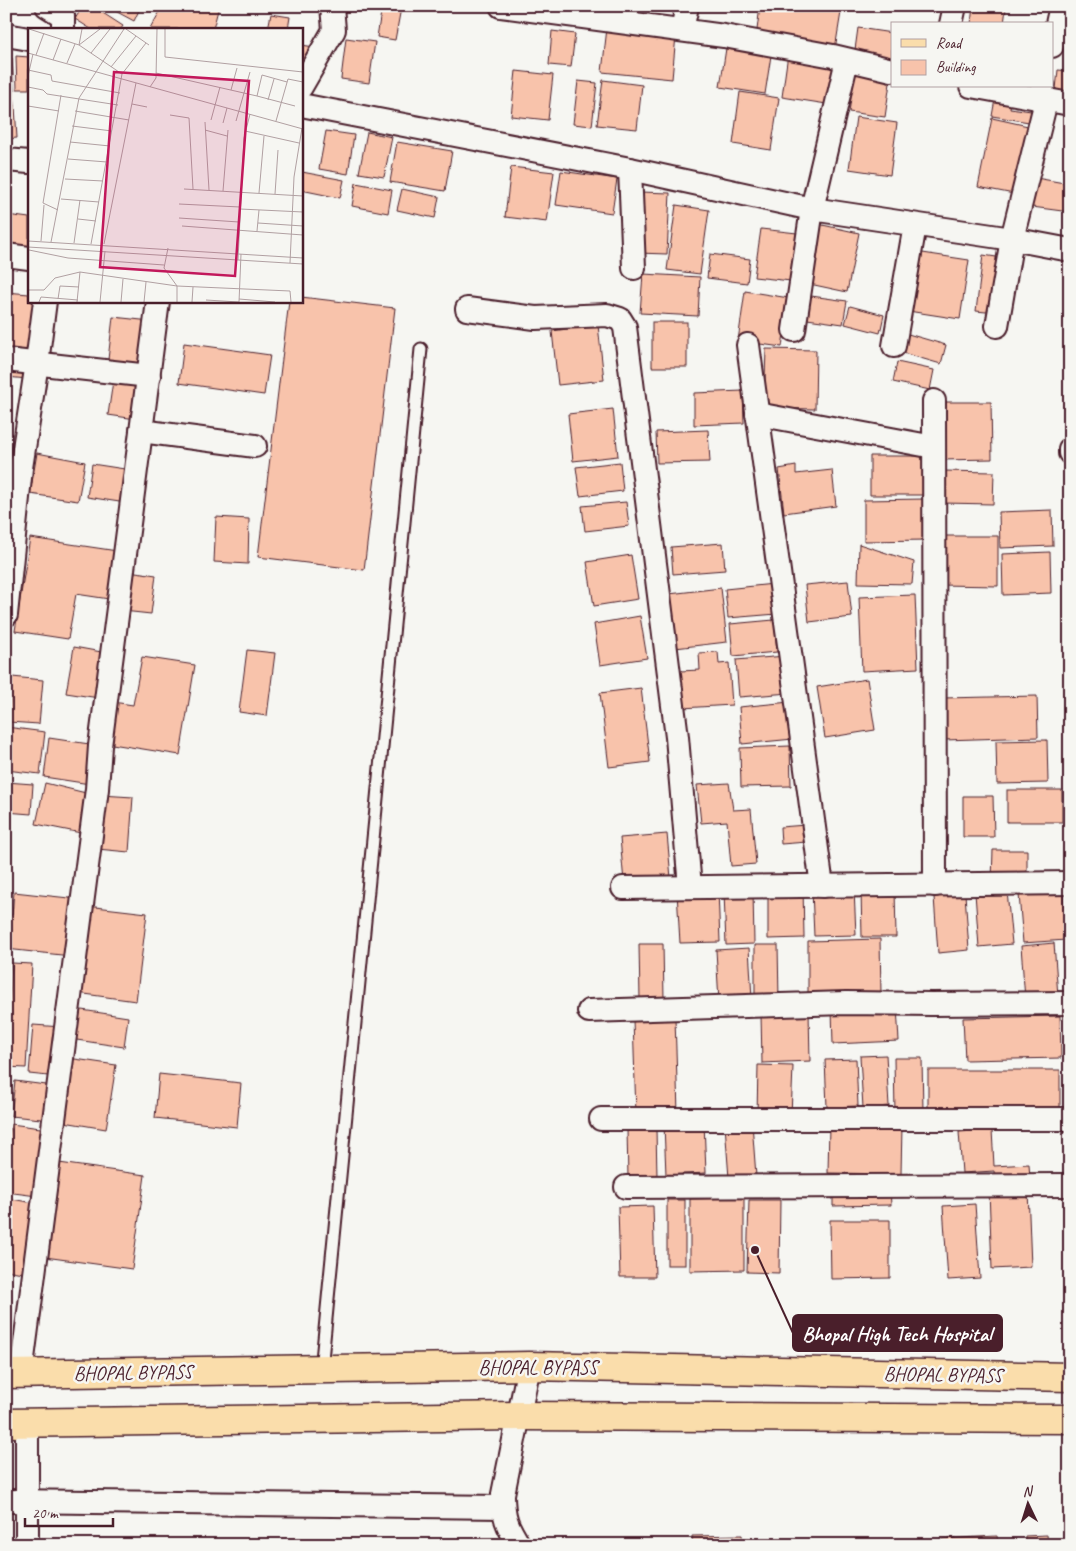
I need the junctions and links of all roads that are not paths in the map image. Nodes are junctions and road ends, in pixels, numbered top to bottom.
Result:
1 (332, 6) edge
2 (501, 6) edge
3 (687, 6) edge
4 (955, 6) edge
5 (1061, 6) edge
6 (951, 22) edge
7 (682, 30) junction
8 (6, 34) edge
9 (1054, 37) edge
10 (28, 39) edge
11 (847, 60) junction
12 (891, 70) edge
13 (302, 85) edge
14 (995, 88) edge
15 (1042, 92) edge
16 (1070, 104) edge
17 (302, 105) edge
18 (6, 160) edge
19 (28, 162) edge
20 (630, 170) junction
21 (812, 209) junction
22 (915, 225) junction
23 (1012, 239) junction
24 (1070, 250) edge
25 (6, 255) edge
26 (28, 258) edge
27 (634, 268) dead end
28 (45, 302) edge
29 (158, 302) edge
30 (467, 309) dead end
31 (997, 326) dead end
32 (794, 330) dead end
33 (748, 345) dead end
34 (894, 346) dead end
35 (421, 350) dead end
36 (6, 360) edge
37 (37, 363) junction
38 (148, 376) junction
39 (934, 401) dead end
40 (757, 414) junction
41 (141, 431) junction
42 (255, 446) dead end
43 (934, 447) junction
44 (1070, 449) edge
45 (1070, 454) edge
46 (14, 468) edge
47 (7, 601) edge
48 (1070, 883) edge
49 (935, 885) junction
50 (822, 886) junction
51 (690, 887) junction
52 (623, 888) dead end
53 (1070, 1003) edge
54 (589, 1011) dead end
55 (601, 1119) dead end
56 (1070, 1120) edge
57 (1070, 1185) edge
58 (626, 1187) dead end
59 (529, 1366) junction
60 (321, 1370) junction
61 (14, 1374) edge
62 (1070, 1377) edge
63 (519, 1416) junction
64 (1070, 1419) edge
65 (17, 1423) edge
66 (16, 1501) edge
67 (503, 1507) junction
68 (27, 1545) edge
69 (519, 1545) edge

1 - 13 street
2 - 7 street
3 - 7 street
4 - 6 street
5 - 9 street
7 - 11 street
8 - 10 street
11 - 12 street
11 - 21 street
14 - 15 street
15 - 16 street
15 - 23 street
17 - 20 street
18 - 19 street
20 - 21 street
20 - 27 street
21 - 22 street
21 - 32 street
22 - 23 street
22 - 34 street
23 - 24 street
23 - 31 street
25 - 26 street
28 - 37 street
29 - 38 street
30 - 51 street
33 - 40 street
35 - 60 lane
36 - 37 street
37 - 38 street
37 - 46 street
38 - 41 street
39 - 43 street
40 - 43 street
40 - 50 street
41 - 42 street
41 - 61 street
43 - 49 street
44 - 45 street
46 - 47 street
48 - 49 street
49 - 50 street
50 - 51 street
51 - 52 street
53 - 54 street
55 - 56 street
57 - 58 street
59 - 60 main road, BHOPAL BYPASS
59 - 62 main road, BHOPAL BYPASS
59 - 63 street
60 - 61 main road, BHOPAL BYPASS
63 - 64 main road
63 - 65 main road
63 - 67 street
65 - 66 street
66 - 67 street
66 - 68 street
67 - 69 street

